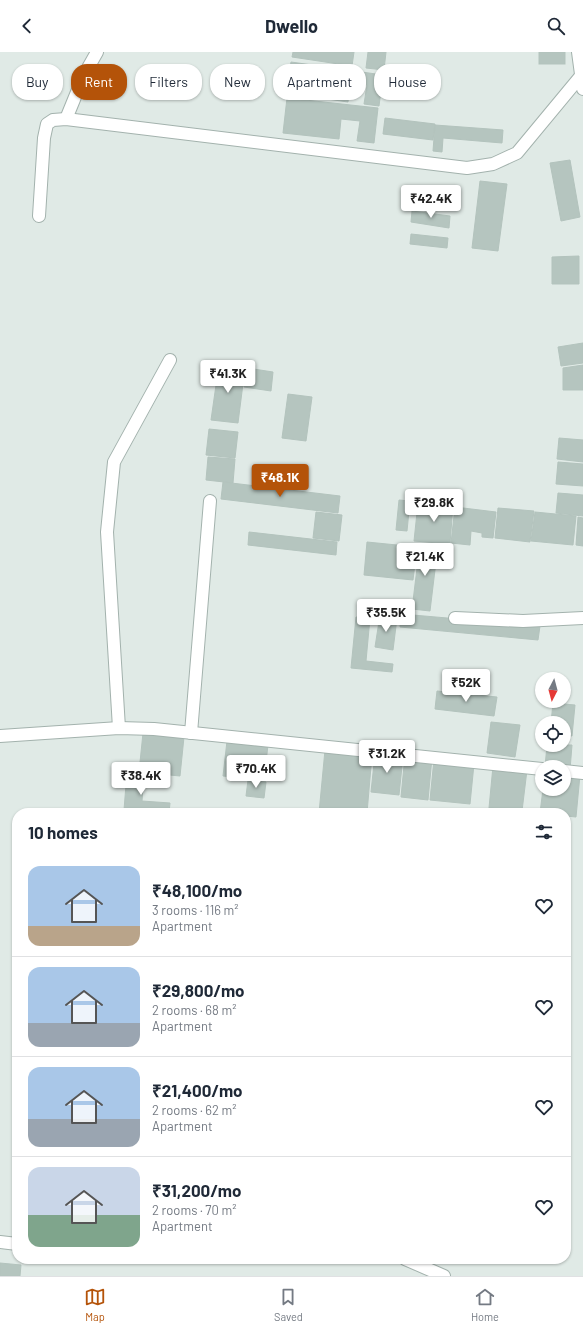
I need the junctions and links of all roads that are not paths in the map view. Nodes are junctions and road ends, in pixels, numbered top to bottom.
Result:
1 (97, 52) edge
2 (578, 52) edge
3 (582, 83) edge
4 (66, 119) junction
5 (39, 216) dead end
6 (170, 360) dead end
7 (210, 501) dead end
8 (456, 618) dead end
9 (583, 618) edge
10 (119, 728) junction
11 (191, 733) junction
12 (0, 736) edge
13 (535, 768) edge
14 (571, 772) edge
15 (583, 773) edge
16 (0, 1242) edge
17 (12, 1243) edge
18 (416, 1264) edge
19 (444, 1276) edge

1 - 4 street
2 - 3 street
3 - 4 street
4 - 5 street
6 - 10 street
7 - 11 street
8 - 9 street
10 - 11 street
10 - 12 street
11 - 13 street
14 - 15 street
16 - 17 street
18 - 19 street

